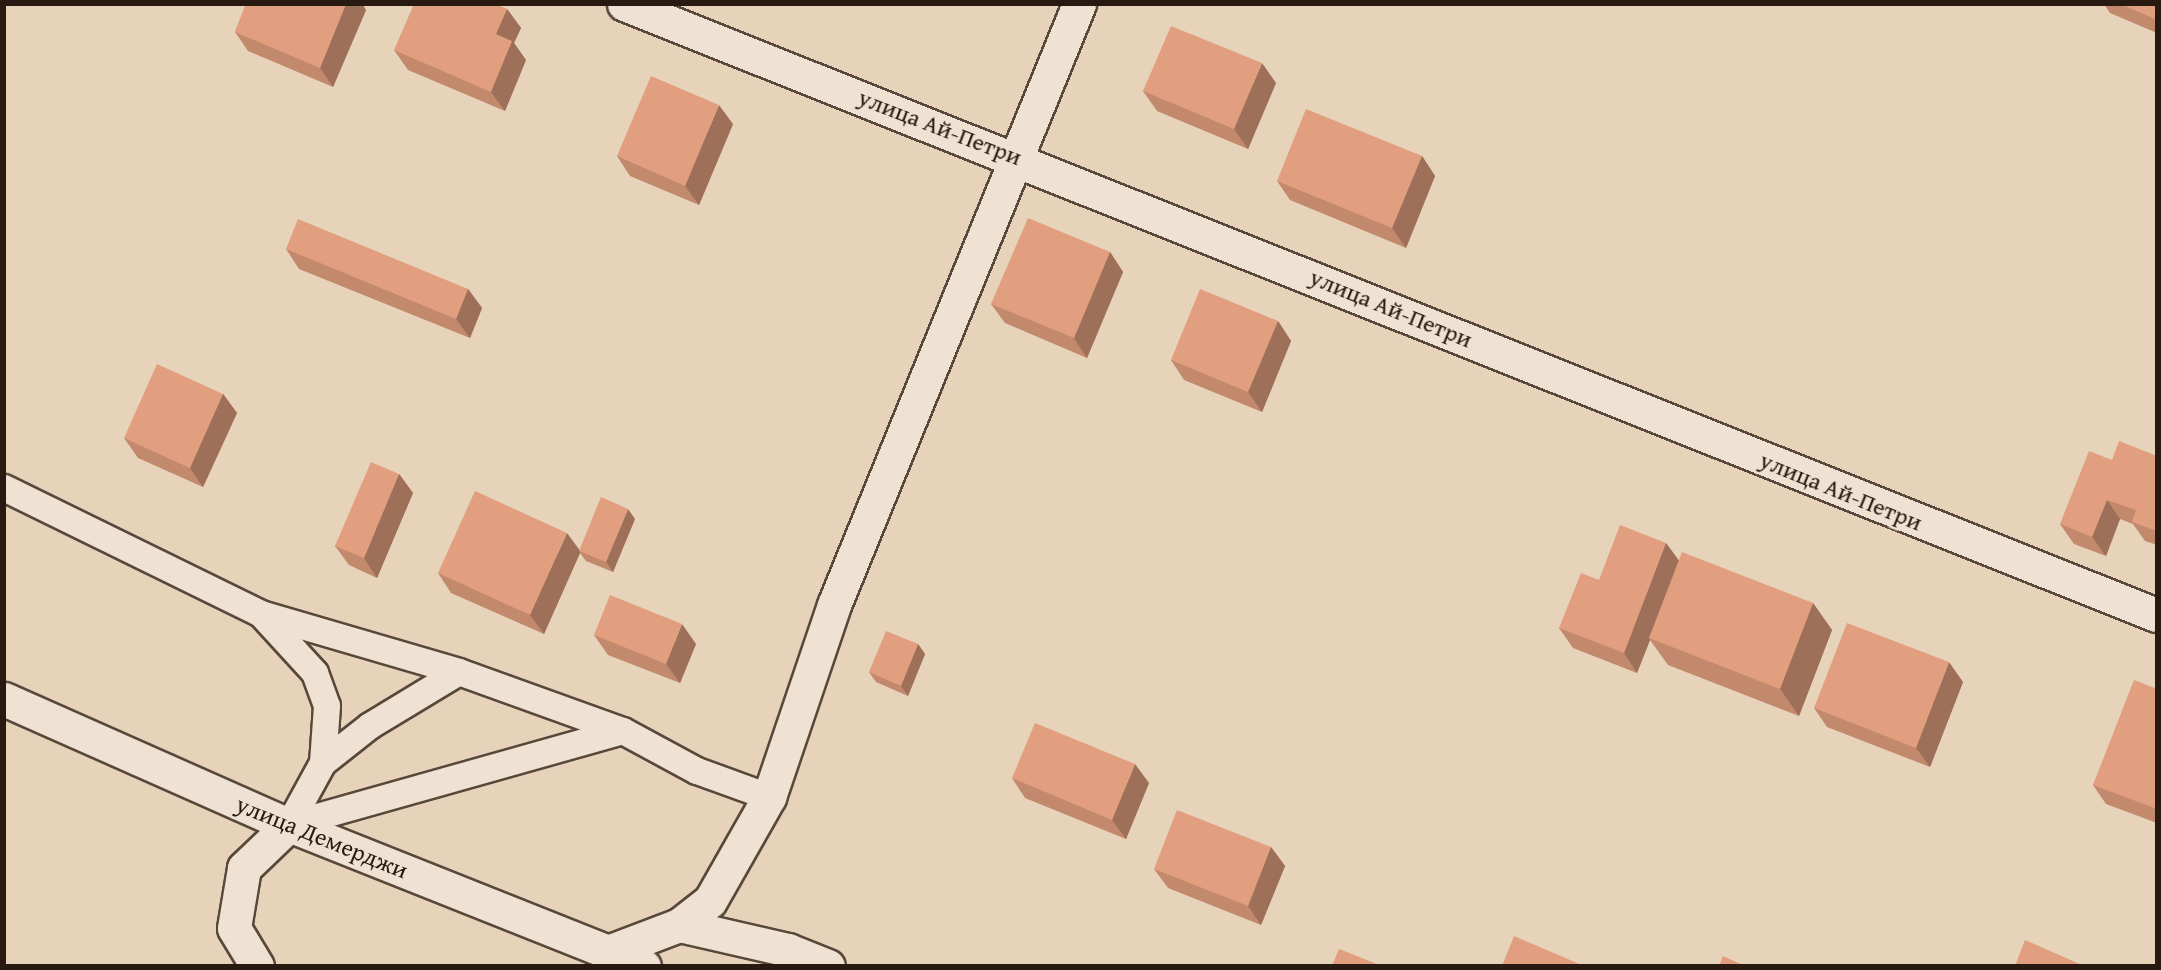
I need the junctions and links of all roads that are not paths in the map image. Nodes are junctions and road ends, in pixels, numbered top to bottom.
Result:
1 (624, 4) edge
2 (1079, 4) edge
3 (1016, 156) junction
4 (4, 488) edge
5 (261, 614) junction
6 (2157, 615) edge
7 (459, 672) junction
8 (4, 699) edge
9 (623, 731) junction
10 (323, 763) junction
11 (769, 797) junction
12 (289, 825) junction
13 (679, 925) junction
14 (608, 952) junction
15 (257, 966) edge
16 (644, 966) edge
17 (828, 966) edge

1 - 3 street, улица Ай-Петри
2 - 3 street
3 - 6 street, улица Ай-Петри
3 - 11 street
4 - 5 lane
5 - 7 lane
5 - 10 lane
7 - 9 lane
7 - 10 lane
8 - 12 street, улица Демерджи
9 - 11 lane
9 - 12 lane
10 - 12 lane
11 - 13 street
12 - 14 street, улица Демерджи
12 - 15 street
13 - 14 street
13 - 17 street
14 - 16 street, улица Демерджи

